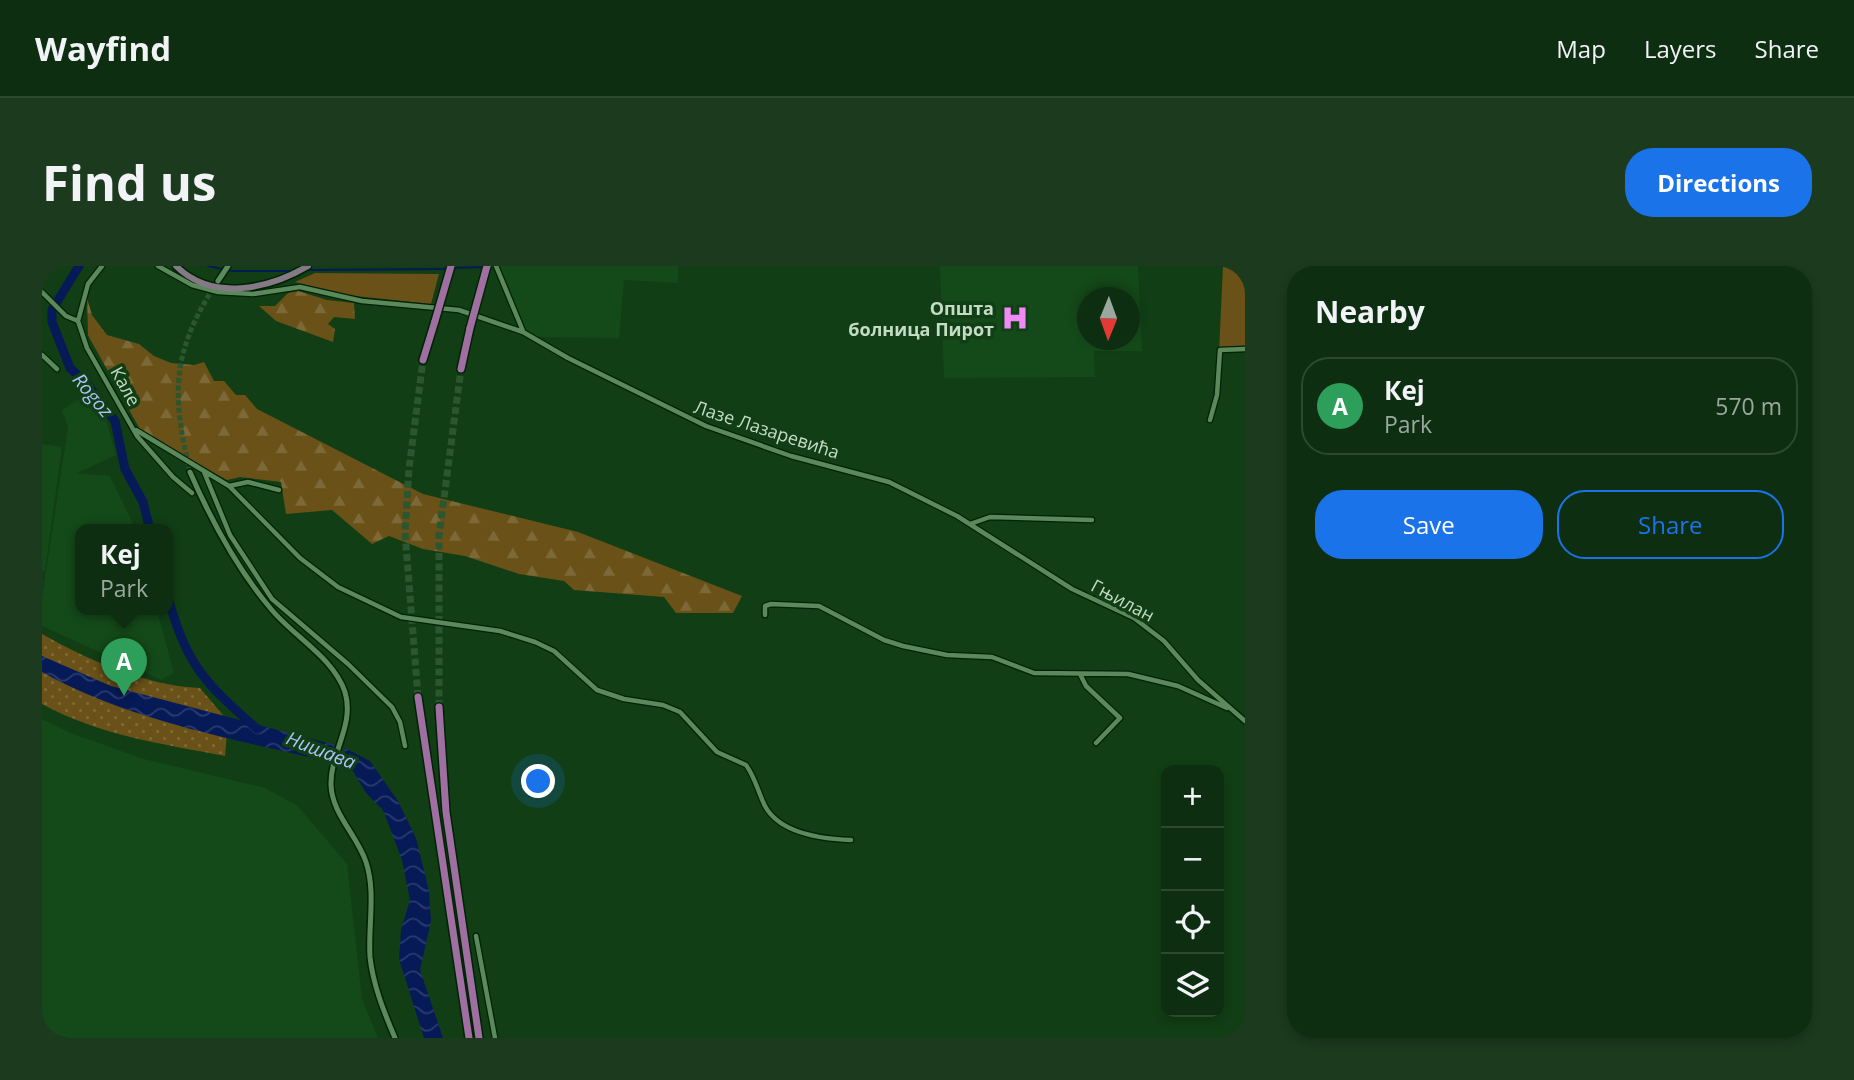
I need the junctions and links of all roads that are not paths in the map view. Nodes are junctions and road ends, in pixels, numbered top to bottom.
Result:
1 (102, 266) edge
2 (158, 266) edge
3 (176, 266) edge
4 (228, 266) edge
5 (308, 266) edge
6 (451, 266) edge
7 (487, 266) edge
8 (497, 268) edge
9 (219, 279) tunnel mouth
10 (42, 292) edge
11 (78, 320) junction
12 (523, 332) junction
13 (1245, 349) edge
14 (42, 355) edge
15 (423, 360) tunnel mouth
16 (57, 369) dead end
17 (461, 369) tunnel mouth
18 (1210, 420) dead end
19 (136, 430) junction
20 (190, 472) tunnel mouth
21 (204, 472) junction
22 (229, 486) junction
23 (279, 490) dead end
24 (192, 493) dead end
25 (1092, 520) dead end
26 (970, 524) junction
27 (765, 615) dead end
28 (1080, 674) junction
29 (418, 697) tunnel mouth
30 (439, 708) tunnel mouth
31 (1227, 708) junction
32 (1245, 721) edge
33 (1096, 743) dead end
34 (405, 747) dead end
35 (850, 840) dead end
36 (476, 936) dead end
37 (395, 1038) edge
38 (469, 1038) edge
39 (480, 1038) edge
40 (495, 1038) edge

1 - 11 street
2 - 12 street, Лазе Лазаревића
3 - 5 main road
4 - 9 main road
6 - 15 highway, bridge
7 - 17 highway, bridge
8 - 12 street
10 - 11 street
11 - 19 street, Кале
12 - 26 street, Лазе Лазаревића
13 - 18 street
14 - 16 street
19 - 21 street
19 - 24 street, Кале
20 - 37 main road
21 - 22 street
21 - 34 street
22 - 23 street
22 - 35 street
25 - 26 street
26 - 31 street, Гњилан
27 - 28 street
28 - 31 street
28 - 33 street
29 - 38 highway
30 - 39 highway
31 - 32 street, Гњилан
36 - 40 street

